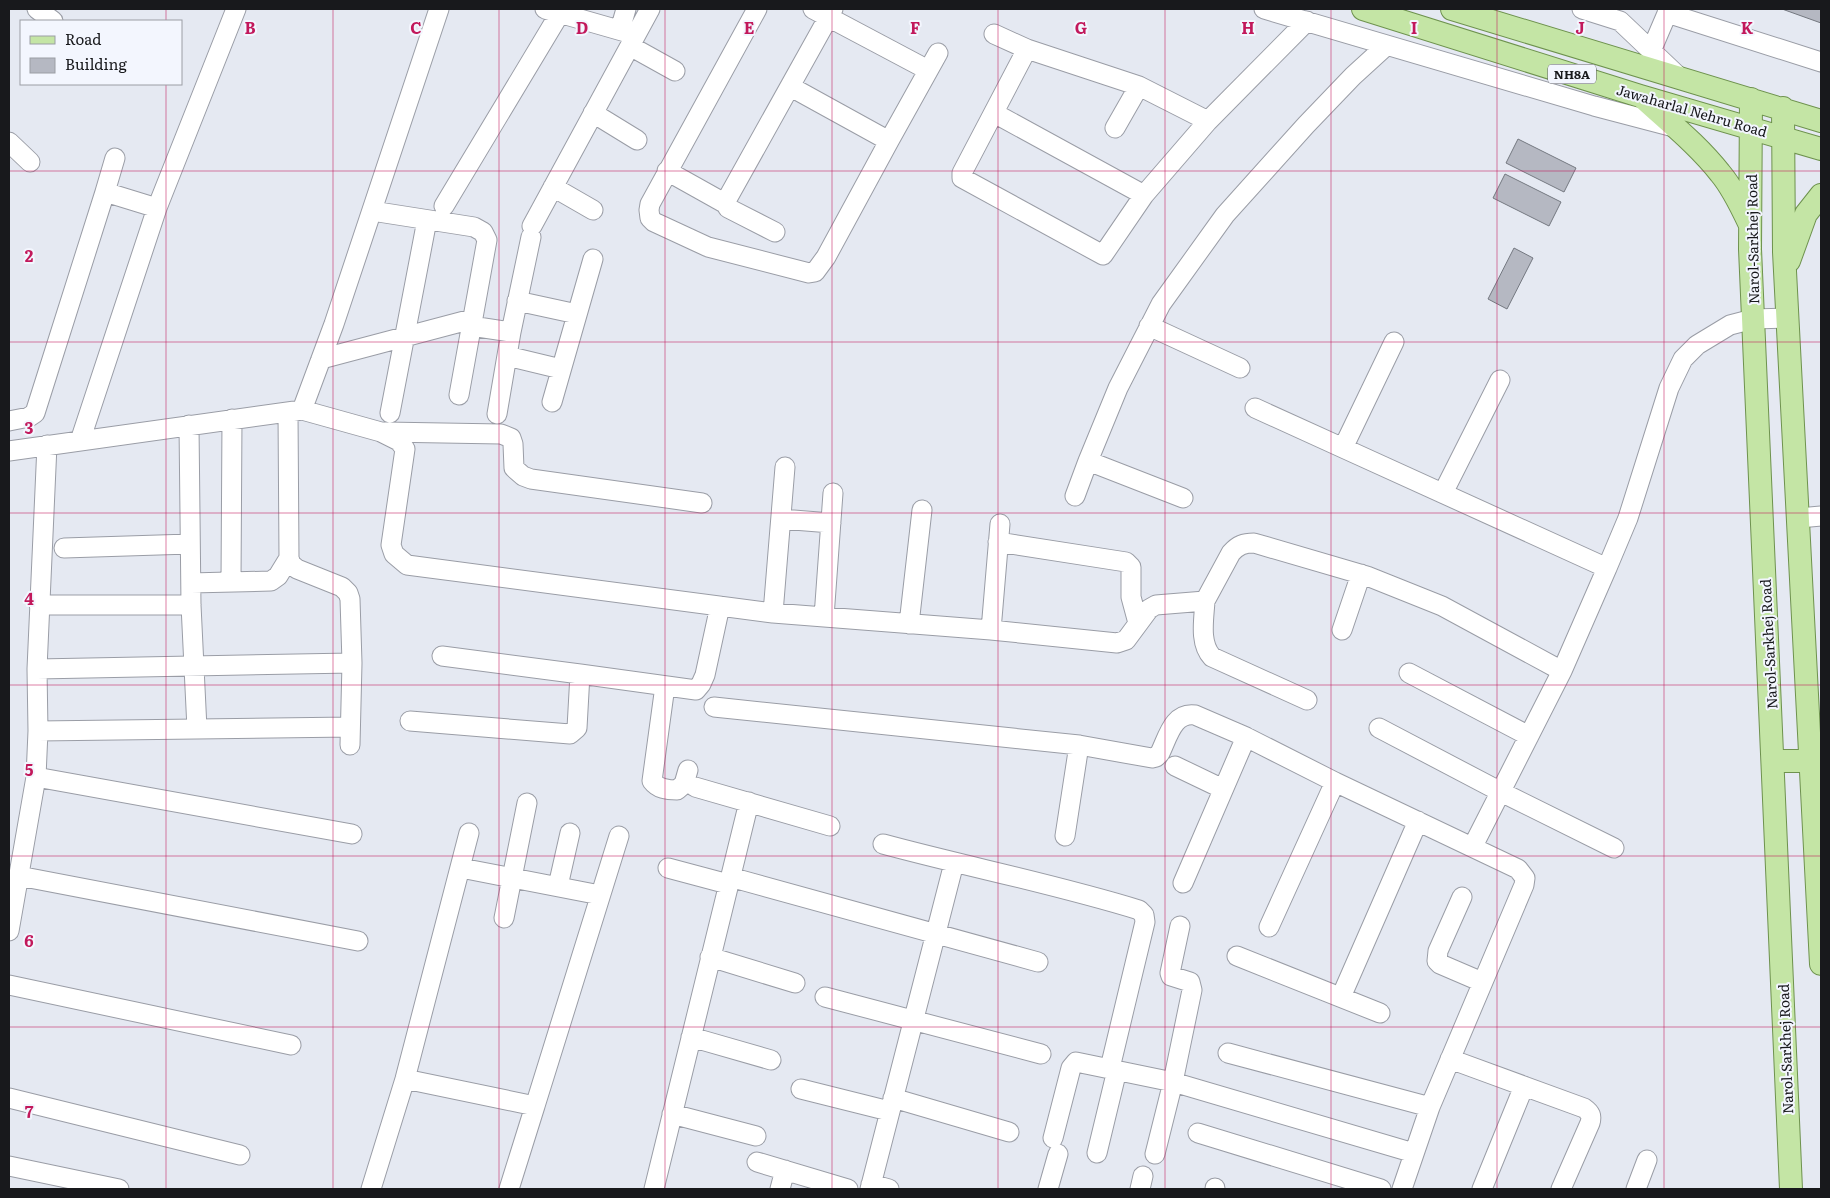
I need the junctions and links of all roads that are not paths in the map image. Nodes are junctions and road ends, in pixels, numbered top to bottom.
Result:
1 (38, 9) edge
2 (236, 9) edge
3 (439, 9) edge
4 (626, 9) edge
5 (650, 9) edge
6 (757, 9) edge
7 (1264, 9) edge
8 (1363, 9) edge
9 (1452, 9) edge
10 (1582, 9) edge
11 (825, 11) edge
12 (1668, 11) edge
13 (566, 12) edge
14 (52, 20) edge
15 (1307, 21) junction
16 (994, 34) dead end
17 (629, 37) junction
18 (1387, 45) junction
19 (1027, 49) junction
20 (1651, 51) junction
21 (938, 53) dead end
22 (1821, 62) edge
23 (928, 70) junction
24 (676, 71) dead end
25 (1679, 77) junction
26 (1139, 86) junction
27 (791, 87) junction
28 (1640, 96) junction
29 (1751, 99) junction
30 (1783, 108) junction
31 (593, 113) junction
32 (994, 114) junction
33 (1821, 120) edge
34 (1208, 121) junction
35 (1674, 127) junction
36 (1115, 128) dead end
37 (1750, 128) junction
38 (1783, 137) junction
39 (637, 140) dead end
40 (889, 140) junction
41 (9, 142) edge
42 (1821, 149) edge
43 (115, 158) dead end
44 (30, 162) dead end
45 (667, 172) junction
46 (553, 187) junction
47 (105, 192) junction
48 (1144, 195) junction
49 (1821, 195) edge
50 (726, 204) junction
51 (444, 206) dead end
52 (157, 208) junction
53 (593, 210) dead end
54 (372, 211) junction
55 (426, 220) junction
56 (1750, 226) junction
57 (775, 232) dead end
58 (593, 259) dead end
59 (1785, 272) junction
60 (518, 301) junction
61 (577, 314) junction
62 (1788, 318) junction
63 (1753, 319) junction
64 (472, 322) junction
65 (1149, 326) junction
66 (511, 332) junction
67 (404, 337) junction
68 (1394, 342) dead end
69 (507, 356) junction
70 (321, 360) junction
71 (1240, 368) dead end
72 (561, 369) junction
73 (1500, 380) dead end
74 (459, 395) dead end
75 (552, 402) dead end
76 (1255, 408) dead end
77 (295, 411) junction
78 (390, 413) dead end
79 (497, 414) dead end
80 (232, 419) junction
81 (9, 421) edge
82 (189, 425) junction
83 (381, 432) junction
84 (80, 441) junction
85 (48, 445) junction
86 (1343, 448) junction
87 (9, 451) edge
88 (1088, 461) junction
89 (785, 467) dead end
90 (834, 493) dead end
91 (1443, 493) junction
92 (1075, 496) dead end
93 (1183, 498) dead end
94 (702, 503) dead end
95 (922, 510) dead end
96 (1810, 517) edge
97 (781, 520) junction
98 (831, 523) junction
99 (190, 544) junction
100 (64, 548) dead end
101 (289, 558) junction
102 (1607, 568) junction
103 (1361, 574) junction
104 (231, 582) junction
105 (191, 583) junction
106 (1205, 601) junction
107 (40, 605) junction
108 (191, 605) junction
109 (720, 606) junction
110 (774, 613) junction
111 (824, 617) junction
112 (1138, 622) junction
113 (908, 624) junction
114 (991, 630) junction
115 (1342, 630) dead end
116 (442, 656) dead end
117 (352, 663) junction
118 (195, 665) junction
119 (36, 669) junction
120 (1562, 671) junction
121 (1409, 673) dead end
122 (580, 674) junction
123 (665, 686) junction
124 (1306, 700) dead end
125 (714, 707) dead end
126 (410, 721) dead end
127 (197, 728) junction
128 (1379, 728) dead end
129 (38, 731) junction
130 (1529, 736) junction
131 (1246, 737) junction
132 (1079, 745) junction
133 (1773, 761) junction
134 (1175, 766) dead end
135 (1815, 774) edge
136 (36, 777) junction
137 (1335, 782) junction
138 (1224, 789) junction
139 (1501, 792) junction
140 (749, 802) junction
141 (527, 803) dead end
142 (1418, 821) junction
143 (830, 826) dead end
144 (469, 833) dead end
145 (570, 833) dead end
146 (352, 834) dead end
147 (619, 836) dead end
148 (1065, 836) dead end
149 (883, 844) dead end
150 (1473, 846) junction
151 (1614, 848) dead end
152 (954, 863) junction
153 (461, 868) junction
154 (668, 868) dead end
155 (20, 876) junction
156 (513, 878) junction
157 (729, 881) junction
158 (1183, 883) dead end
159 (558, 886) junction
160 (600, 895) junction
161 (1462, 897) dead end
162 (504, 918) dead end
163 (1180, 926) dead end
164 (1269, 928) dead end
165 (9, 931) edge
166 (935, 934) junction
167 (358, 941) dead end
168 (1237, 956) dead end
169 (710, 957) junction
170 (1038, 962) dead end
171 (1821, 964) edge
172 (795, 982) dead end
173 (1482, 982) junction
174 (9, 985) edge
175 (825, 996) dead end
176 (1341, 997) junction
177 (1380, 1013) dead end
178 (913, 1019) junction
179 (691, 1037) junction
180 (291, 1045) dead end
181 (1228, 1053) dead end
182 (1041, 1054) dead end
183 (1450, 1059) junction
184 (771, 1060) dead end
185 (1113, 1069) junction
186 (405, 1079) junction
187 (1173, 1082) junction
188 (1524, 1086) junction
189 (801, 1089) dead end
190 (9, 1098) edge
191 (891, 1104) junction
192 (535, 1106) junction
193 (1430, 1107) junction
194 (672, 1114) junction
195 (1009, 1132) dead end
196 (1198, 1133) dead end
197 (756, 1136) dead end
198 (1097, 1153) dead end
199 (1414, 1153) junction
200 (1155, 1154) dead end
201 (240, 1155) dead end
202 (1646, 1160) dead end
203 (757, 1162) dead end
204 (9, 1166) edge
205 (785, 1170) junction
206 (66, 1184) edge
207 (826, 1186) edge
208 (877, 1187) edge
209 (119, 1189) edge
210 (371, 1189) edge
211 (509, 1189) edge
212 (654, 1189) edge
213 (780, 1189) edge
214 (848, 1189) edge
215 (1048, 1189) edge
216 (1381, 1189) edge
217 (1402, 1189) edge
218 (1482, 1189) edge
219 (1562, 1189) edge
220 (1636, 1189) edge
221 (1791, 1189) edge

1 - 14 street
2 - 52 street
3 - 54 street
4 - 17 street
5 - 17 street
6 - 45 street
7 - 15 street
8 - 28 main road, Jawaharlal Nehru Road / NH8A
9 - 25 main road, Jawaharlal Nehru Road / NH8A
10 - 20 street
11 - 23 street
11 - 27 street
12 - 20 street
12 - 22 street
13 - 17 street
13 - 51 street
15 - 18 street
15 - 34 street
16 - 19 street
17 - 24 street
17 - 31 street
18 - 35 street
18 - 65 street
19 - 26 street
19 - 32 street
20 - 25 street
21 - 23 street
23 - 40 street
25 - 29 main road, Jawaharlal Nehru Road / NH8A
26 - 34 street
26 - 36 street
27 - 40 street
27 - 50 street
28 - 35 main road
28 - 37 main road, Jawaharlal Nehru Road / NH8A
29 - 30 main road, Jawaharlal Nehru Road / NH8A
29 - 37 main road, Narol-Sarkhej Road
30 - 33 main road, Jawaharlal Nehru Road / NH8A
30 - 38 main road
31 - 39 street
31 - 46 street
32 - 48 street
32 - 48 street
34 - 48 street
35 - 56 main road
37 - 38 main road, Jawaharlal Nehru Road / NH8A
37 - 56 main road, Narol-Sarkhej Road
38 - 42 main road, Jawaharlal Nehru Road / NH8A
38 - 59 main road
40 - 45 street
41 - 44 street
43 - 47 street
45 - 50 street
46 - 53 street
46 - 60 street
47 - 52 street
47 - 81 street
49 - 59 main road
50 - 57 street
52 - 84 street
54 - 55 street
54 - 70 street
55 - 64 street
55 - 67 street
56 - 63 main road, Narol-Sarkhej Road
58 - 61 street
59 - 62 main road
60 - 61 street
60 - 66 street
61 - 72 street
62 - 63 street
62 - 96 main road
63 - 102 street
63 - 133 main road, Narol-Sarkhej Road
64 - 66 street
64 - 67 street
64 - 74 street
65 - 71 street
65 - 88 street
66 - 69 street
67 - 70 street
67 - 78 street
68 - 86 street
69 - 72 street
69 - 79 street
70 - 77 street
72 - 75 street
73 - 91 street
76 - 86 street
77 - 80 street
77 - 83 street
77 - 101 street
80 - 82 street
80 - 104 street
82 - 84 street
82 - 99 street
83 - 94 street
83 - 109 street
84 - 85 street
85 - 87 street
85 - 107 street
86 - 91 street
88 - 92 street
88 - 93 street
89 - 97 street
90 - 98 street
91 - 102 street
95 - 113 street
96 - 135 main road
97 - 98 street
97 - 110 street
98 - 111 street
99 - 100 street
99 - 105 street
101 - 104 street
101 - 117 street
102 - 120 street
103 - 106 street
103 - 115 street
103 - 120 street
104 - 105 street
105 - 108 street
106 - 112 street
106 - 124 street
107 - 108 street
107 - 119 street
108 - 118 street
109 - 110 street
109 - 123 street
110 - 111 street
111 - 113 street
112 - 114 street
112 - 114 street
113 - 114 street
116 - 122 street
117 - 118 street
117 - 127 street
118 - 119 street
118 - 127 street
119 - 129 street
120 - 130 street
121 - 130 street
122 - 123 street
122 - 126 street
123 - 140 street
125 - 132 street
127 - 129 street
128 - 139 street
129 - 136 street
130 - 139 street
131 - 132 street
131 - 137 street
131 - 138 street
132 - 148 street
133 - 135 main road
133 - 221 main road, Narol-Sarkhej Road
134 - 138 street
135 - 171 main road
136 - 146 street
136 - 155 street
137 - 142 street
137 - 164 street
138 - 158 street
139 - 150 street
139 - 151 street
140 - 143 street
140 - 157 street
141 - 156 street
142 - 150 street
142 - 176 street
144 - 153 street
145 - 159 street
147 - 160 street
149 - 152 street
150 - 173 street
152 - 166 street
152 - 185 street
153 - 156 street
153 - 186 street
154 - 157 street
155 - 165 street
155 - 167 street
156 - 159 street
156 - 162 street
157 - 166 street
157 - 169 street
159 - 160 street
160 - 192 street
161 - 173 street
163 - 187 street
166 - 170 street
166 - 178 street
168 - 176 street
169 - 172 street
169 - 179 street
173 - 183 street
174 - 180 street
175 - 178 street
176 - 177 street
178 - 182 street
178 - 191 street
179 - 184 street
179 - 194 street
181 - 193 street
183 - 188 street
183 - 193 street
185 - 187 street
185 - 198 street
185 - 215 street
186 - 192 street
186 - 210 street
187 - 199 street
187 - 200 street
188 - 218 street
188 - 219 street
189 - 191 street
190 - 201 street
191 - 195 street
191 - 208 street
192 - 211 street
193 - 199 street
194 - 197 street
194 - 212 street
196 - 216 street
199 - 217 street
202 - 220 street
203 - 205 street
204 - 206 street
205 - 207 street
205 - 213 street
206 - 209 street
207 - 214 street

